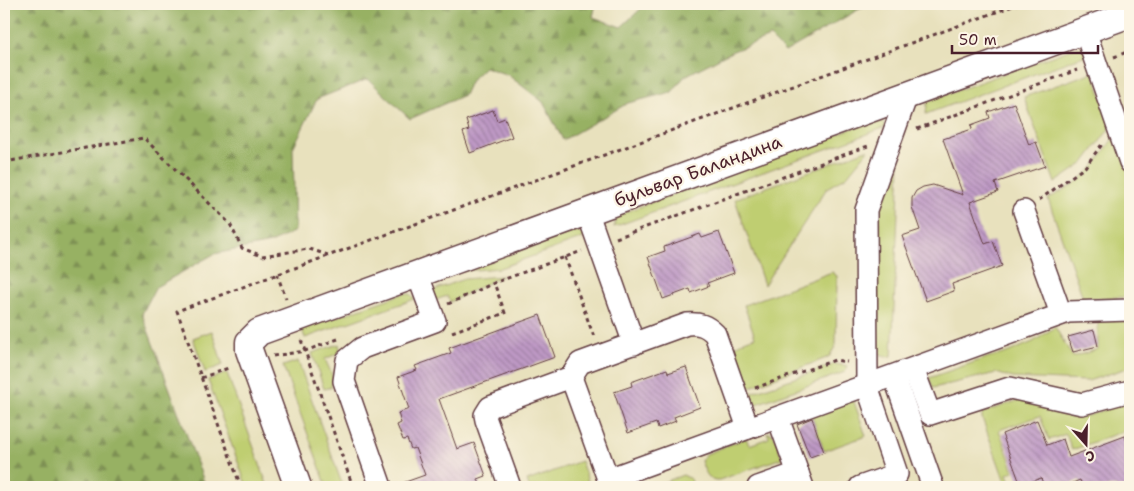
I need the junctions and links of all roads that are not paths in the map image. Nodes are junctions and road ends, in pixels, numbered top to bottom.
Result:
1 (1130, 14) edge
2 (1085, 30) junction
3 (907, 95) junction
4 (1130, 162) edge
5 (587, 211) junction
6 (1024, 211) road end
7 (417, 273) junction
8 (1130, 310) edge
9 (1061, 314) junction
10 (634, 344) junction
11 (903, 372) junction
12 (571, 377) junction
13 (867, 386) junction
14 (1130, 391) edge
15 (778, 418) junction
16 (748, 428) junction
17 (800, 480) edge
18 (899, 480) edge
19 (609, 483) edge
20 (298, 487) edge
21 (381, 487) edge
22 (510, 487) edge
23 (758, 487) edge
24 (860, 487) edge
25 (933, 487) edge

1 - 2 main road, бульвар Баландина
2 - 3 main road, бульвар Баландина
2 - 4 lane
3 - 5 main road, бульвар Баландина
3 - 13 lane
5 - 7 main road, бульвар Баландина
5 - 10 lane
6 - 9 lane
7 - 20 main road, бульвар Баландина
7 - 21 lane
8 - 9 lane
9 - 11 lane
10 - 12 lane
10 - 16 lane
11 - 13 lane
11 - 14 lane
11 - 25 lane
12 - 19 lane
12 - 22 lane
13 - 15 lane
13 - 18 lane
15 - 16 lane
15 - 17 lane
16 - 19 lane
17 - 23 lane
18 - 24 lane

